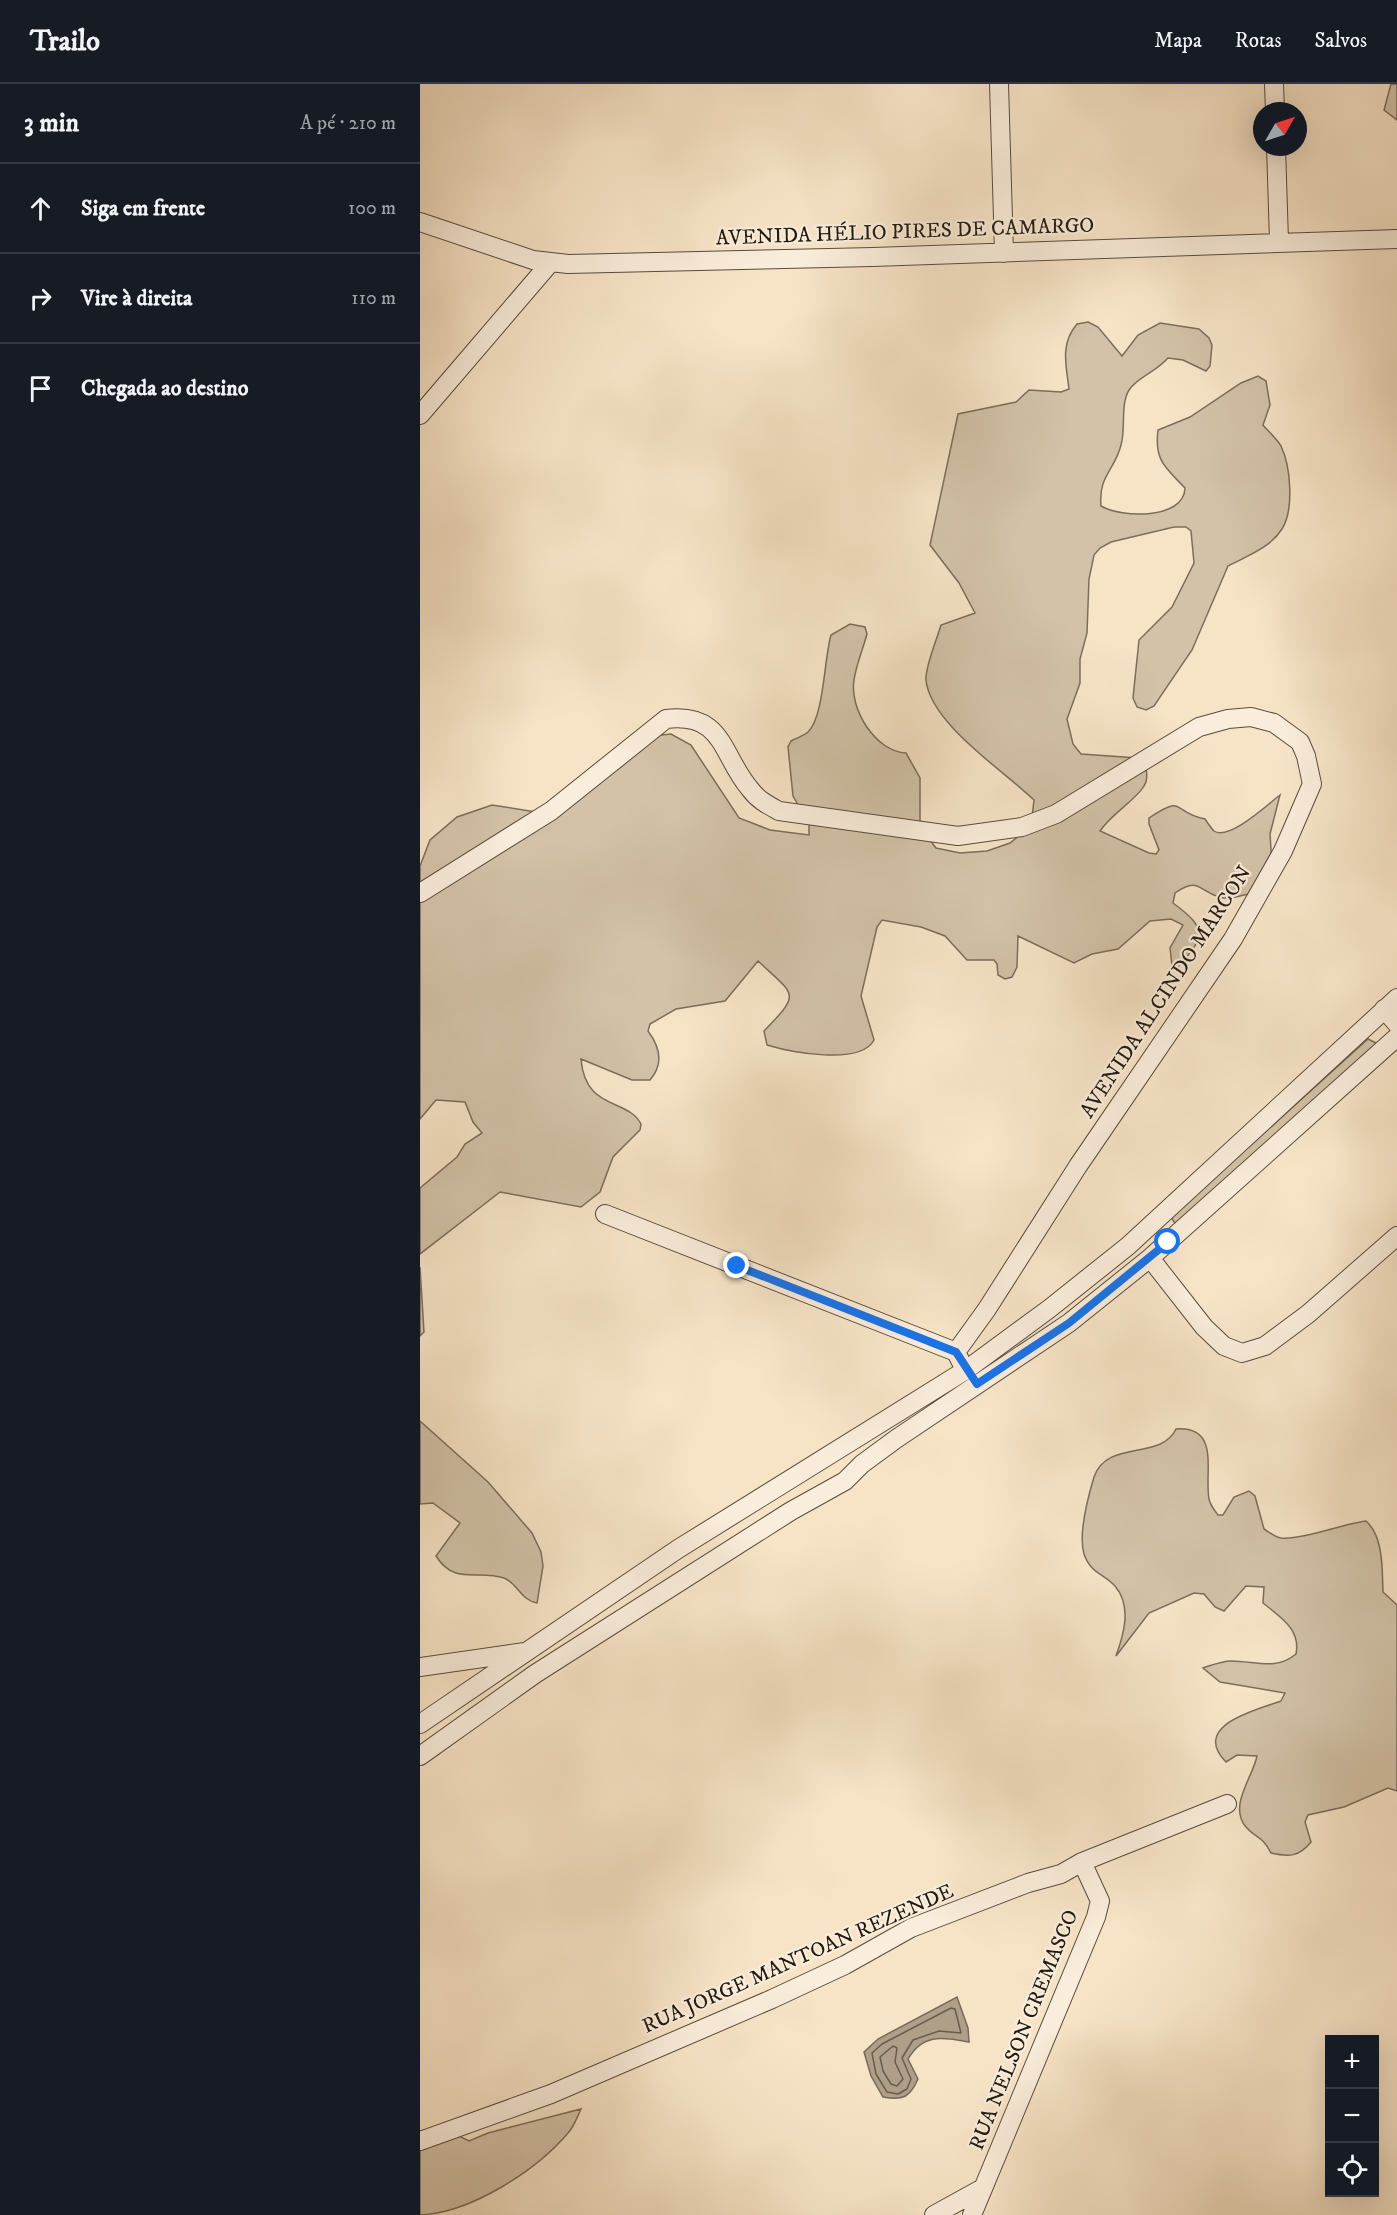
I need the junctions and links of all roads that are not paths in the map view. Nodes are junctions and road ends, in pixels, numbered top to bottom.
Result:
1 (999, 84) edge
2 (1274, 84) edge
3 (1275, 102) edge
4 (1276, 156) edge
5 (420, 222) edge
6 (1397, 239) edge
7 (1278, 241) junction
8 (1004, 253) junction
9 (551, 262) junction
10 (420, 415) edge
11 (420, 893) edge
12 (1390, 1004) edge
13 (1397, 1024) edge
14 (1397, 1037) edge
15 (605, 1214) dead end
16 (1397, 1236) edge
17 (1150, 1258) junction
18 (956, 1352) junction
19 (966, 1370) junction
20 (977, 1384) junction
21 (882, 1422) junction
22 (896, 1439) junction
23 (829, 1455) junction
24 (845, 1481) junction
25 (529, 1651) junction
26 (420, 1667) edge
27 (420, 1724) edge
28 (420, 1756) edge
29 (1227, 1804) dead end
30 (1082, 1862) junction
31 (420, 2141) edge
32 (983, 2188) junction
33 (934, 2215) edge
34 (972, 2215) edge

1 - 8 street
2 - 3 street
4 - 7 street
5 - 9 street, AVENIDA HÉLIO PIRES DE CAMARGO
6 - 7 street, AVENIDA HÉLIO PIRES DE CAMARGO
7 - 8 street, AVENIDA HÉLIO PIRES DE CAMARGO
8 - 9 street, AVENIDA HÉLIO PIRES DE CAMARGO
9 - 10 street
11 - 18 street, AVENIDA ALCINDO MARCON
12 - 13 street
12 - 19 street
14 - 17 street
15 - 18 street
16 - 17 street
17 - 20 street
18 - 19 street
19 - 20 street
19 - 21 street
20 - 22 street
21 - 22 street
21 - 23 street
22 - 24 street
23 - 24 street
23 - 25 street
24 - 28 street
25 - 26 street
25 - 27 street
29 - 30 street, RUA JORGE MANTOAN REZENDE
30 - 31 street, RUA JORGE MANTOAN REZENDE
30 - 32 street, RUA NELSON CREMASCO
32 - 33 street
32 - 34 street, RUA NELSON CREMASCO

